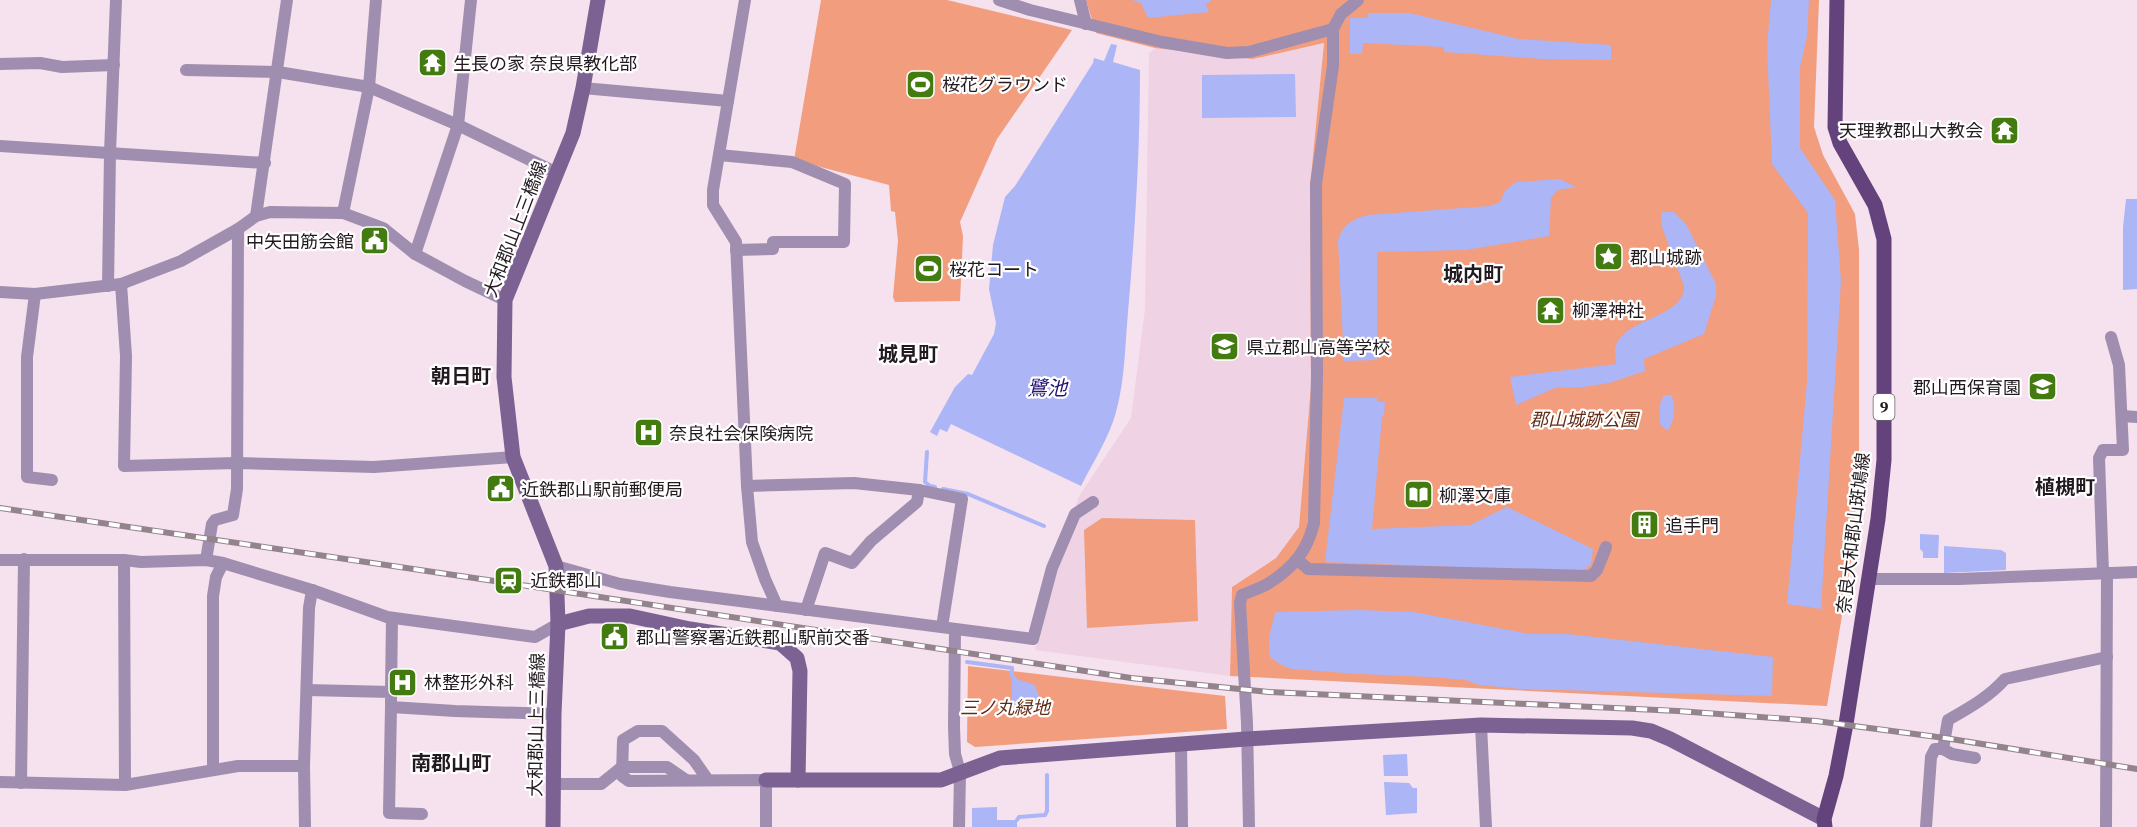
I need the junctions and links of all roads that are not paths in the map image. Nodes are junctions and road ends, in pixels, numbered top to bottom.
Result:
1 (117, 0) edge
2 (287, 0) edge
3 (376, 0) edge
4 (471, 0) edge
5 (598, 0) edge
6 (745, 0) edge
7 (999, 0) edge
8 (1080, 0) edge
9 (1358, 0) edge
10 (1837, 0) edge
11 (1033, 5) edge
12 (1086, 24) junction
13 (1333, 29) junction
14 (0, 64) edge
15 (114, 65) junction
16 (186, 70) dead end
17 (278, 72) junction
18 (369, 87) junction
19 (583, 88) junction
20 (728, 101) junction
21 (459, 125) junction
22 (0, 146) edge
23 (110, 153) junction
24 (719, 155) junction
25 (265, 163) junction
26 (557, 173) junction
27 (343, 213) junction
28 (256, 216) junction
29 (238, 229) junction
30 (736, 250) junction
31 (416, 254) junction
32 (121, 284) junction
33 (108, 286) junction
34 (0, 292) edge
35 (35, 294) junction
36 (505, 300) junction
37 (2111, 337) dead end
38 (2122, 416) junction
39 (2137, 417) edge
40 (513, 458) junction
41 (237, 464) junction
42 (52, 480) dead end
43 (747, 486) junction
44 (920, 490) junction
45 (1094, 502) dead end
46 (1606, 547) dead end
47 (24, 559) junction
48 (0, 560) edge
49 (124, 560) junction
50 (206, 560) junction
51 (1298, 560) junction
52 (223, 563) junction
53 (556, 566) junction
54 (2137, 572) edge
55 (2105, 573) junction
56 (1869, 579) junction
57 (312, 590) junction
58 (777, 606) junction
59 (806, 610) junction
60 (392, 618) junction
61 (558, 624) junction
62 (942, 627) junction
63 (955, 630) junction
64 (2107, 657) junction
65 (307, 690) junction
66 (391, 692) junction
67 (391, 707) junction
68 (554, 714) junction
69 (1481, 725) junction
70 (1246, 739) junction
71 (1181, 744) junction
72 (1943, 749) junction
73 (1975, 758) dead end
74 (304, 766) junction
75 (622, 767) junction
76 (213, 770) junction
77 (960, 772) junction
78 (708, 780) junction
79 (766, 780) junction
80 (798, 780) junction
81 (0, 782) edge
82 (21, 783) junction
83 (553, 784) junction
84 (125, 785) junction
85 (422, 814) dead end
86 (1828, 824) edge
87 (305, 827) edge
88 (553, 827) edge
89 (766, 827) edge
90 (959, 827) edge
91 (1182, 827) edge
92 (1249, 827) edge
93 (1486, 827) edge
94 (1926, 827) edge
95 (2106, 827) edge

1 - 15 street
2 - 17 street
3 - 18 street
4 - 21 street
5 - 19 street, 大和郡山上三橋線
6 - 20 street
7 - 11 street
8 - 12 street
9 - 13 street
10 - 56 main road, 奈良大和郡山斑鳩線 / 9
11 - 12 street
12 - 13 street
13 - 51 street
14 - 15 street
15 - 23 street
16 - 17 street
17 - 18 street
17 - 25 street
18 - 21 street
18 - 27 street
19 - 20 street
19 - 26 street, 大和郡山上三橋線
20 - 24 street
21 - 26 street
21 - 31 street
22 - 23 street
23 - 25 street
23 - 33 street
24 - 30 street
24 - 30 street
25 - 28 street
26 - 36 street, 大和郡山上三橋線
27 - 28 street
27 - 31 street
28 - 29 street
29 - 32 street
29 - 41 street
30 - 43 street
31 - 36 street
32 - 33 street
32 - 41 street
33 - 35 street
34 - 35 street
35 - 42 street
36 - 40 street, 大和郡山上三橋線
37 - 38 street
38 - 39 street
38 - 55 street
40 - 41 street
40 - 53 street, 大和郡山上三橋線
41 - 50 street
43 - 44 street
43 - 58 street
44 - 59 street
44 - 62 street
45 - 63 street
46 - 51 street
47 - 48 street
47 - 49 street
47 - 82 street
49 - 50 street
49 - 84 street
50 - 52 street
51 - 70 street
52 - 57 street
52 - 76 street
53 - 58 street
53 - 61 street, 大和郡山上三橋線
54 - 55 street
55 - 56 street
55 - 64 street
56 - 86 main road, 奈良大和郡山斑鳩線 / 9
57 - 60 street
57 - 65 street
58 - 59 street
59 - 62 street
60 - 61 street
60 - 66 street
61 - 68 street, 大和郡山上三橋線
61 - 80 street
62 - 63 street
63 - 77 street
64 - 72 street
64 - 95 street
65 - 66 street
65 - 74 street
66 - 67 street
67 - 68 street
67 - 85 street
68 - 83 street, 大和郡山上三橋線
69 - 70 street
69 - 86 street
69 - 93 street
70 - 71 street
70 - 92 street
71 - 77 street
71 - 91 street
72 - 73 street
72 - 94 street
74 - 76 street
74 - 87 street
75 - 78 street
75 - 78 street
75 - 83 street
76 - 84 street
77 - 80 street
77 - 90 street
78 - 79 street
79 - 80 street
79 - 89 street
81 - 82 street
82 - 84 street
83 - 88 street, 大和郡山上三橋線

